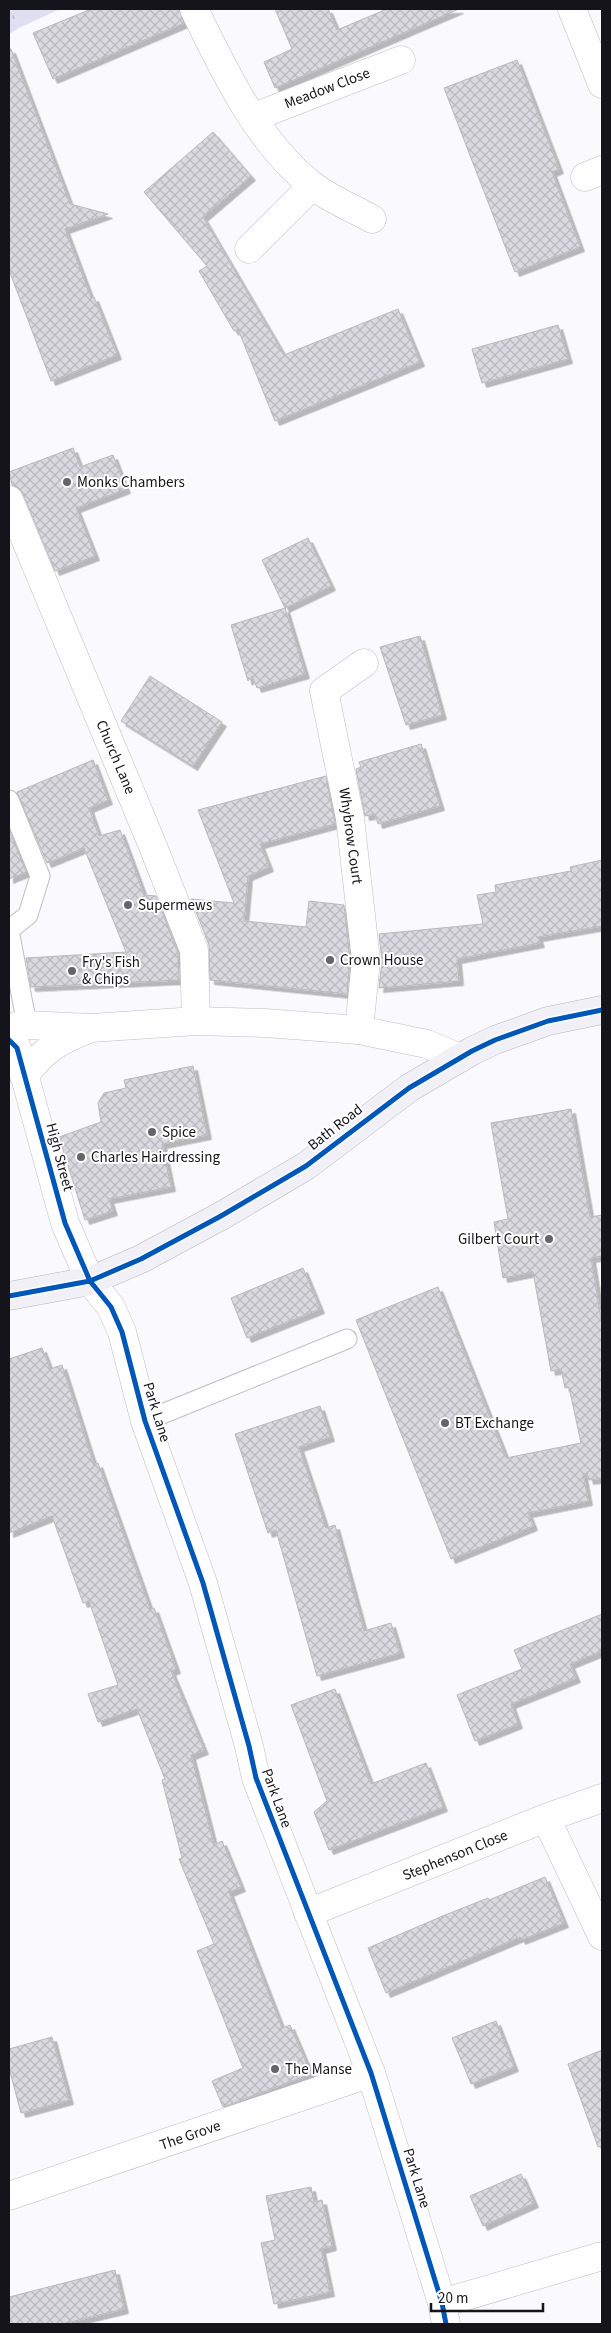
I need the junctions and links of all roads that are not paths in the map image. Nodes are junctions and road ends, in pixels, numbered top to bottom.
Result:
1 (194, 9) edge
2 (572, 9) edge
3 (401, 60) dead end
4 (602, 84) edge
5 (254, 117) junction
6 (312, 186) junction
7 (372, 219) dead end
8 (249, 249) dead end
9 (9, 500) edge
10 (364, 663) dead end
11 (9, 800) edge
12 (602, 1010) edge
13 (196, 1021) junction
14 (91, 1028) junction
15 (15, 1030) edge
16 (359, 1030) junction
17 (460, 1058) junction
18 (24, 1076) junction
19 (90, 1281) junction
20 (9, 1296) edge
21 (347, 1339) dead end
22 (145, 1421) junction
23 (602, 1798) edge
24 (546, 1818) junction
25 (308, 1914) junction
26 (602, 1936) edge
27 (371, 2073) junction
28 (9, 2196) edge
29 (602, 2256) edge
30 (444, 2314) edge

1 - 5 street
2 - 4 street
3 - 5 street, Meadow Close
5 - 6 street
6 - 7 street
6 - 8 street
9 - 13 street, Church Lane
10 - 16 street, Whybrow Court
11 - 15 lane
12 - 17 main road, Bath Road
13 - 14 street
13 - 16 street
14 - 15 street
14 - 18 street
15 - 18 street, High Street
16 - 17 street
17 - 19 main road, Bath Road
18 - 19 street, High Street
19 - 20 main road, Bath Road
19 - 22 street, Park Lane
21 - 22 lane
22 - 25 street, Park Lane
23 - 24 street, Stephenson Close
24 - 25 street, Stephenson Close
24 - 26 street
25 - 27 street, Park Lane
27 - 28 street, The Grove
27 - 30 street, Park Lane
29 - 30 street

